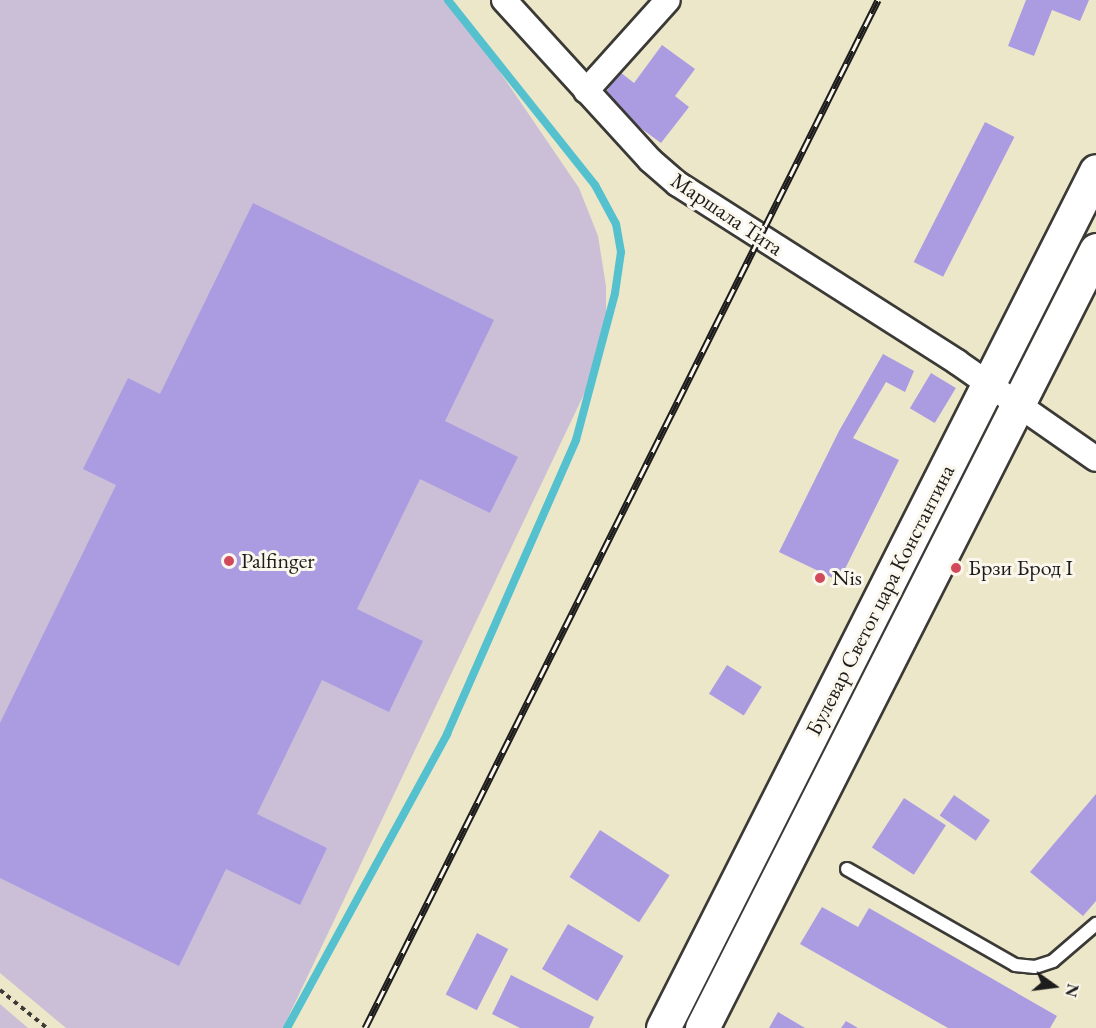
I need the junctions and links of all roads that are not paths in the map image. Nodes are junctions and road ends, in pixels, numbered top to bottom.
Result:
1 (668, 0) edge
2 (506, 1) edge
3 (586, 91) junction
4 (1096, 171) edge
5 (1096, 250) edge
6 (989, 384) junction
7 (1020, 404) junction
8 (1096, 459) edge
9 (847, 869) dead end
10 (1096, 924) edge
11 (663, 1028) edge
12 (702, 1028) edge

1 - 3 street
2 - 3 street, Маршала Тита
3 - 6 street, Маршала Тита
4 - 6 main road, Булевар Светог цара Константина
5 - 7 main road, Булевар Светог цара Константина
6 - 7 street, Маршала Тита
6 - 11 main road, Булевар Светог цара Константина
7 - 8 street, Маршала Тита
7 - 12 main road, Булевар Светог цара Константина
9 - 10 lane

